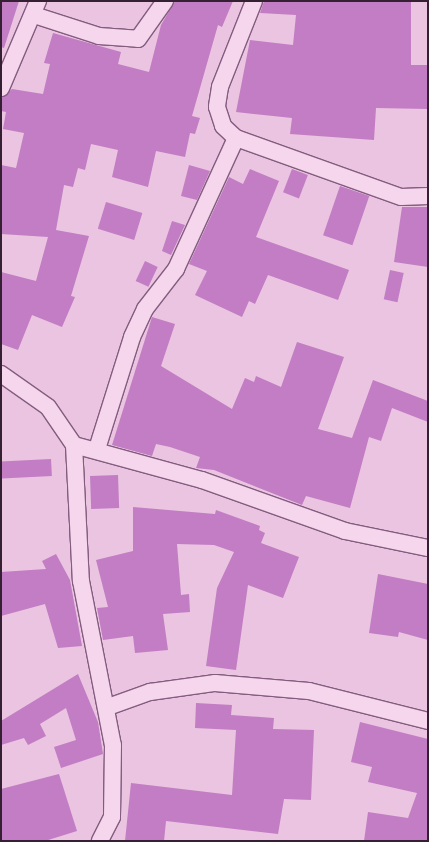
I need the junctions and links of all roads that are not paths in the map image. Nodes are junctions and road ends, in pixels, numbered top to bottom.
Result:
1 (165, 1) edge
2 (254, 1) edge
3 (36, 8) edge
4 (1, 88) edge
5 (236, 138) junction
6 (428, 196) edge
7 (1, 374) edge
8 (74, 445) junction
9 (96, 450) junction
10 (428, 548) edge
11 (108, 707) junction
12 (428, 721) edge
13 (100, 841) edge

1 - 3 street
2 - 5 street
3 - 4 street
5 - 6 street
5 - 9 street
7 - 8 street
8 - 9 street
8 - 11 street
9 - 10 street
11 - 12 street
11 - 13 street

